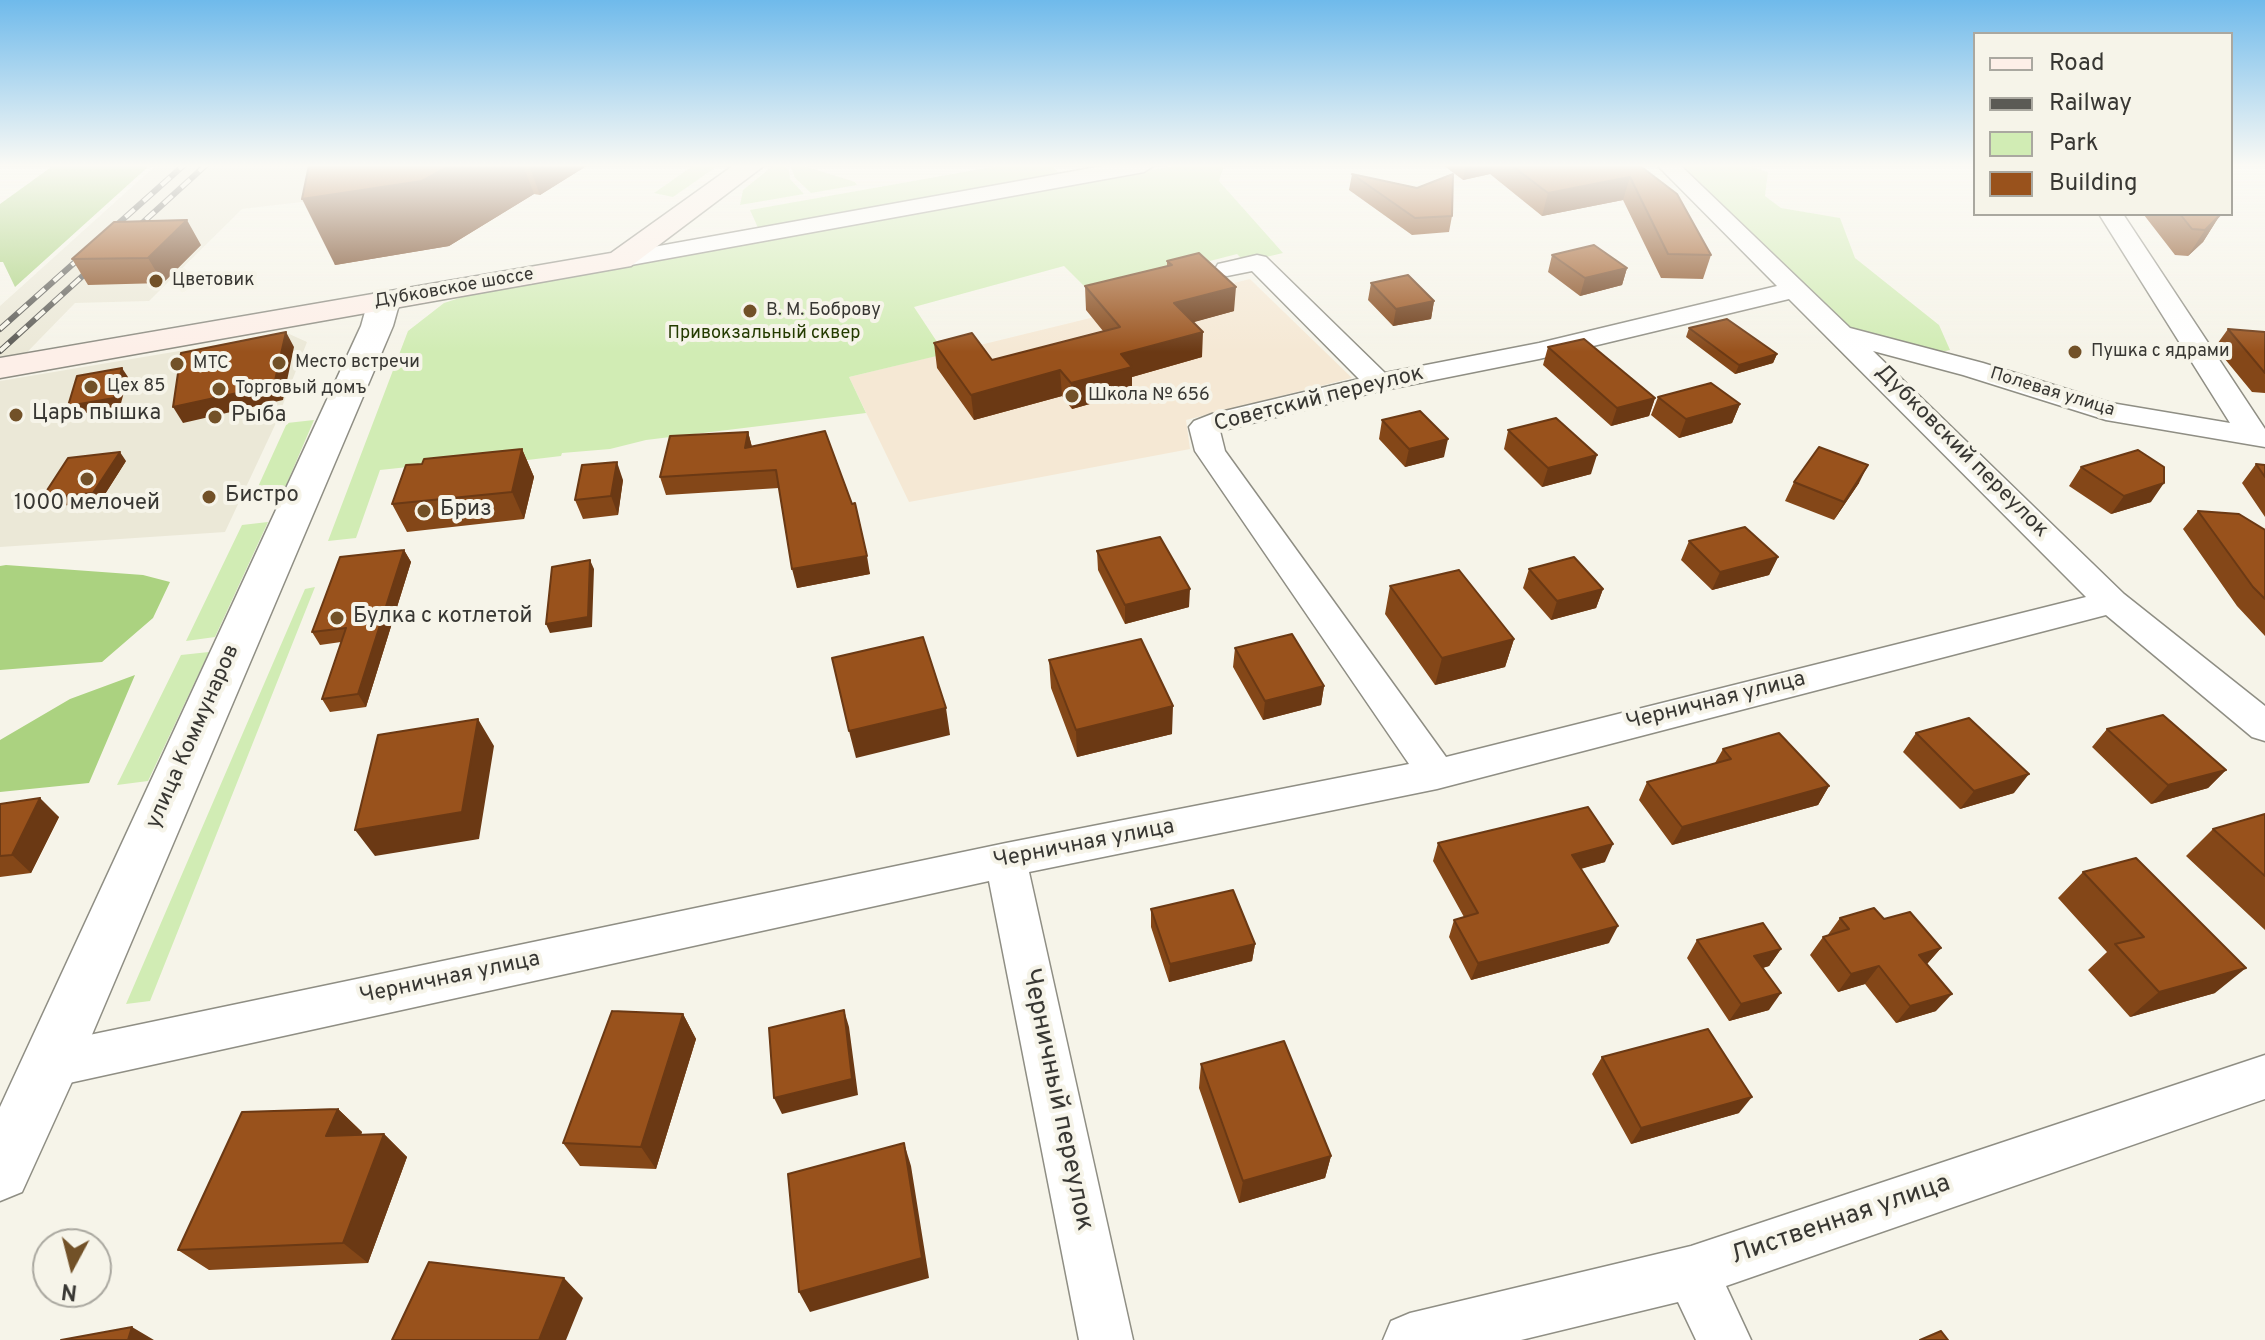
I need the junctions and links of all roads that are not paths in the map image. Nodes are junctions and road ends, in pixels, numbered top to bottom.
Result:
1 (637, 228) edge
2 (665, 228) edge
3 (799, 228) edge
4 (1731, 228) edge
5 (2120, 228) edge
6 (620, 260) junction
7 (581, 267) junction
8 (1227, 269) dead end
9 (1794, 290) junction
10 (384, 301) junction
11 (1841, 335) junction
12 (0, 368) edge
13 (1379, 383) junction
14 (2259, 437) edge
15 (2112, 602) junction
16 (2265, 727) edge
17 (1437, 774) junction
18 (1006, 860) junction
19 (51, 1065) junction
20 (2265, 1077) edge
21 (0, 1171) edge
22 (1691, 1272) junction
23 (1106, 1340) edge
24 (1410, 1340) edge
25 (1724, 1340) edge

1 - 7 main road
2 - 6 main road
3 - 6 street, Дубковское шоссе
4 - 9 street, Дубковский переулок
5 - 14 street
6 - 7 main road, Дубковское шоссе
7 - 10 main road, Дубковское шоссе
8 - 13 street
9 - 11 street, Дубковский переулок
9 - 13 street, Советский переулок
10 - 12 main road, Дубковское шоссе
10 - 19 street, улица Коммунаров
11 - 14 street, Полевая улица
11 - 15 street, Дубковский переулок
13 - 17 street, Советский переулок
15 - 16 street, Дубковский переулок
15 - 17 street, Черничная улица
17 - 18 street, Черничная улица
18 - 19 street, Черничная улица
18 - 23 street, Черничный переулок
19 - 21 street, улица Коммунаров
20 - 22 street, Лиственная улица
22 - 24 street, Лиственная улица
22 - 25 street

